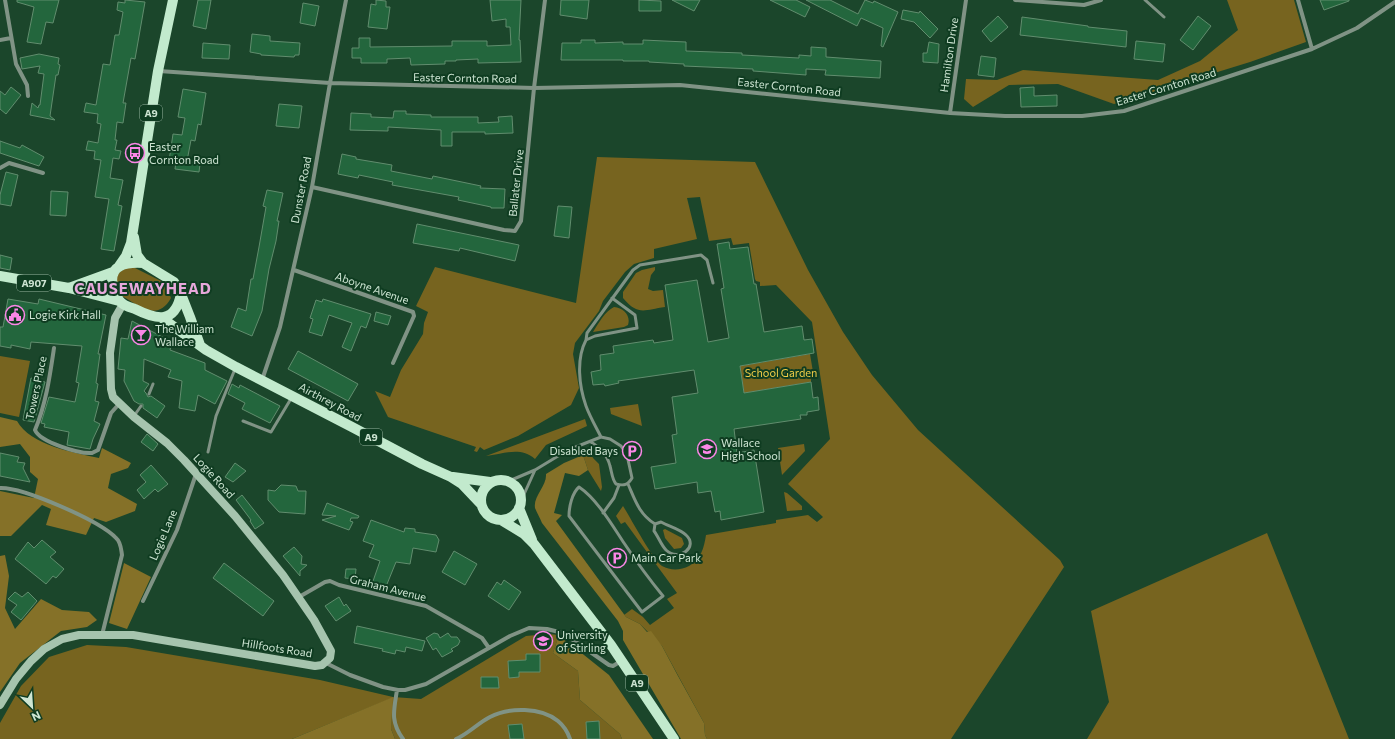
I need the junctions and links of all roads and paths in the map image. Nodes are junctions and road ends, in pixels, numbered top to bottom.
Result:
1 (4, 0) edge
2 (173, 0) edge
3 (346, 0) edge
4 (545, 0) edge
5 (966, 0) edge
6 (1015, 0) edge
7 (1101, 0) edge
8 (1145, 0) edge
9 (1298, 0) edge
10 (1395, 2) edge
11 (1164, 17) dead end
12 (11, 38) junction
13 (0, 40) edge
14 (1312, 49) junction
15 (158, 71) junction
16 (330, 83) junction
17 (534, 88) junction
18 (28, 96) dead end
19 (950, 113) junction
20 (0, 168) edge
21 (43, 173) dead end
22 (312, 187) junction
23 (133, 227) junction
24 (142, 263) junction
25 (116, 269) junction
26 (294, 270) junction
27 (0, 276) edge
28 (713, 283) dead end
29 (69, 288) junction
30 (181, 294) junction
31 (612, 298) junction
32 (121, 302) junction
33 (162, 318) junction
34 (586, 340) junction
35 (200, 345) junction
36 (54, 348) dead end
37 (393, 363) dead end
38 (236, 367) junction
39 (262, 380) junction
40 (153, 384) dead end
41 (148, 394) dead end
42 (292, 396) junction
43 (119, 404) junction
44 (141, 406) dead end
45 (134, 417) junction
46 (243, 421) dead end
47 (601, 437) junction
48 (591, 442) junction
49 (208, 452) dead end
50 (535, 470) junction
51 (196, 474) junction
52 (451, 477) junction
53 (509, 481) junction
54 (490, 482) junction
55 (628, 484) junction
56 (619, 485) junction
57 (0, 488) edge
58 (480, 503) junction
59 (520, 504) junction
60 (603, 513) junction
61 (501, 520) junction
62 (655, 524) junction
63 (534, 544) junction
64 (299, 597) junction
65 (143, 601) dead end
66 (102, 635) junction
67 (489, 648) junction
68 (622, 661) junction
69 (326, 663) junction
70 (396, 690) junction
71 (0, 705) edge
72 (403, 739) edge
73 (456, 739) edge
74 (570, 739) edge
75 (674, 739) edge

1 - 12 street
2 - 15 main road, A9
3 - 16 street, Dunster Road
4 - 17 street, Ballater Drive
5 - 19 street, Hamilton Drive
6 - 7 street
8 - 11 lane
9 - 14 street
10 - 14 street, Easter Cornton Road
12 - 13 street
12 - 18 street
14 - 19 street, Easter Cornton Road
15 - 16 street, Easter Cornton Road
15 - 23 main road, A9
16 - 17 street, Easter Cornton Road
16 - 22 street, Dunster Road
17 - 19 street, Easter Cornton Road
17 - 22 street, Ballater Drive
20 - 21 street
22 - 26 street, Dunster Road
23 - 24 main road, A9
23 - 25 main road, A9
24 - 25 main road
24 - 30 main road
25 - 29 main road, A907
25 - 32 main road
26 - 37 street, Aboyne Avenue
26 - 39 street, Dunster Road
27 - 29 main road, A907
28 - 31 lane
29 - 32 main road, A907
30 - 33 main road
30 - 35 main road
31 - 34 lane
31 - 34 lane
32 - 33 main road, A9
32 - 43 main road, Logie Road
33 - 35 main road, Airthrey Road / A9
34 - 47 lane
35 - 38 main road, Airthrey Road / A9
36 - 43 street, Towers Place
38 - 39 main road, Airthrey Road / A9
38 - 49 lane
39 - 42 main road, Airthrey Road / A9
40 - 41 lane
42 - 46 lane
42 - 52 main road, Airthrey Road / A9
43 - 45 main road, Logie Road
44 - 45 lane
45 - 51 main road, Logie Road
47 - 48 lane
47 - 55 lane
48 - 50 lane
48 - 56 lane
50 - 53 lane
50 - 59 lane
51 - 64 main road, Logie Road
51 - 65 street, Logie Lane
52 - 54 main road, A9
52 - 58 main road, A9
53 - 54 main road, A9
53 - 59 main road, A9
54 - 58 main road
55 - 56 lane
55 - 62 lane
56 - 60 lane
57 - 66 street
58 - 61 main road, A9
59 - 61 main road
59 - 63 main road, A9
60 - 60 lane
61 - 63 main road, A9
62 - 62 lane
63 - 68 main road, A9
64 - 67 street, Graham Avenue
64 - 69 main road, Logie Road
66 - 69 main road, Hillfoots Road
66 - 71 main road, Hillfoots Road
67 - 68 street, Hillfoots Road
67 - 70 street, Hillfoots Road
68 - 75 main road, A9
69 - 70 street, Hillfoots Road
70 - 72 street
73 - 74 street

